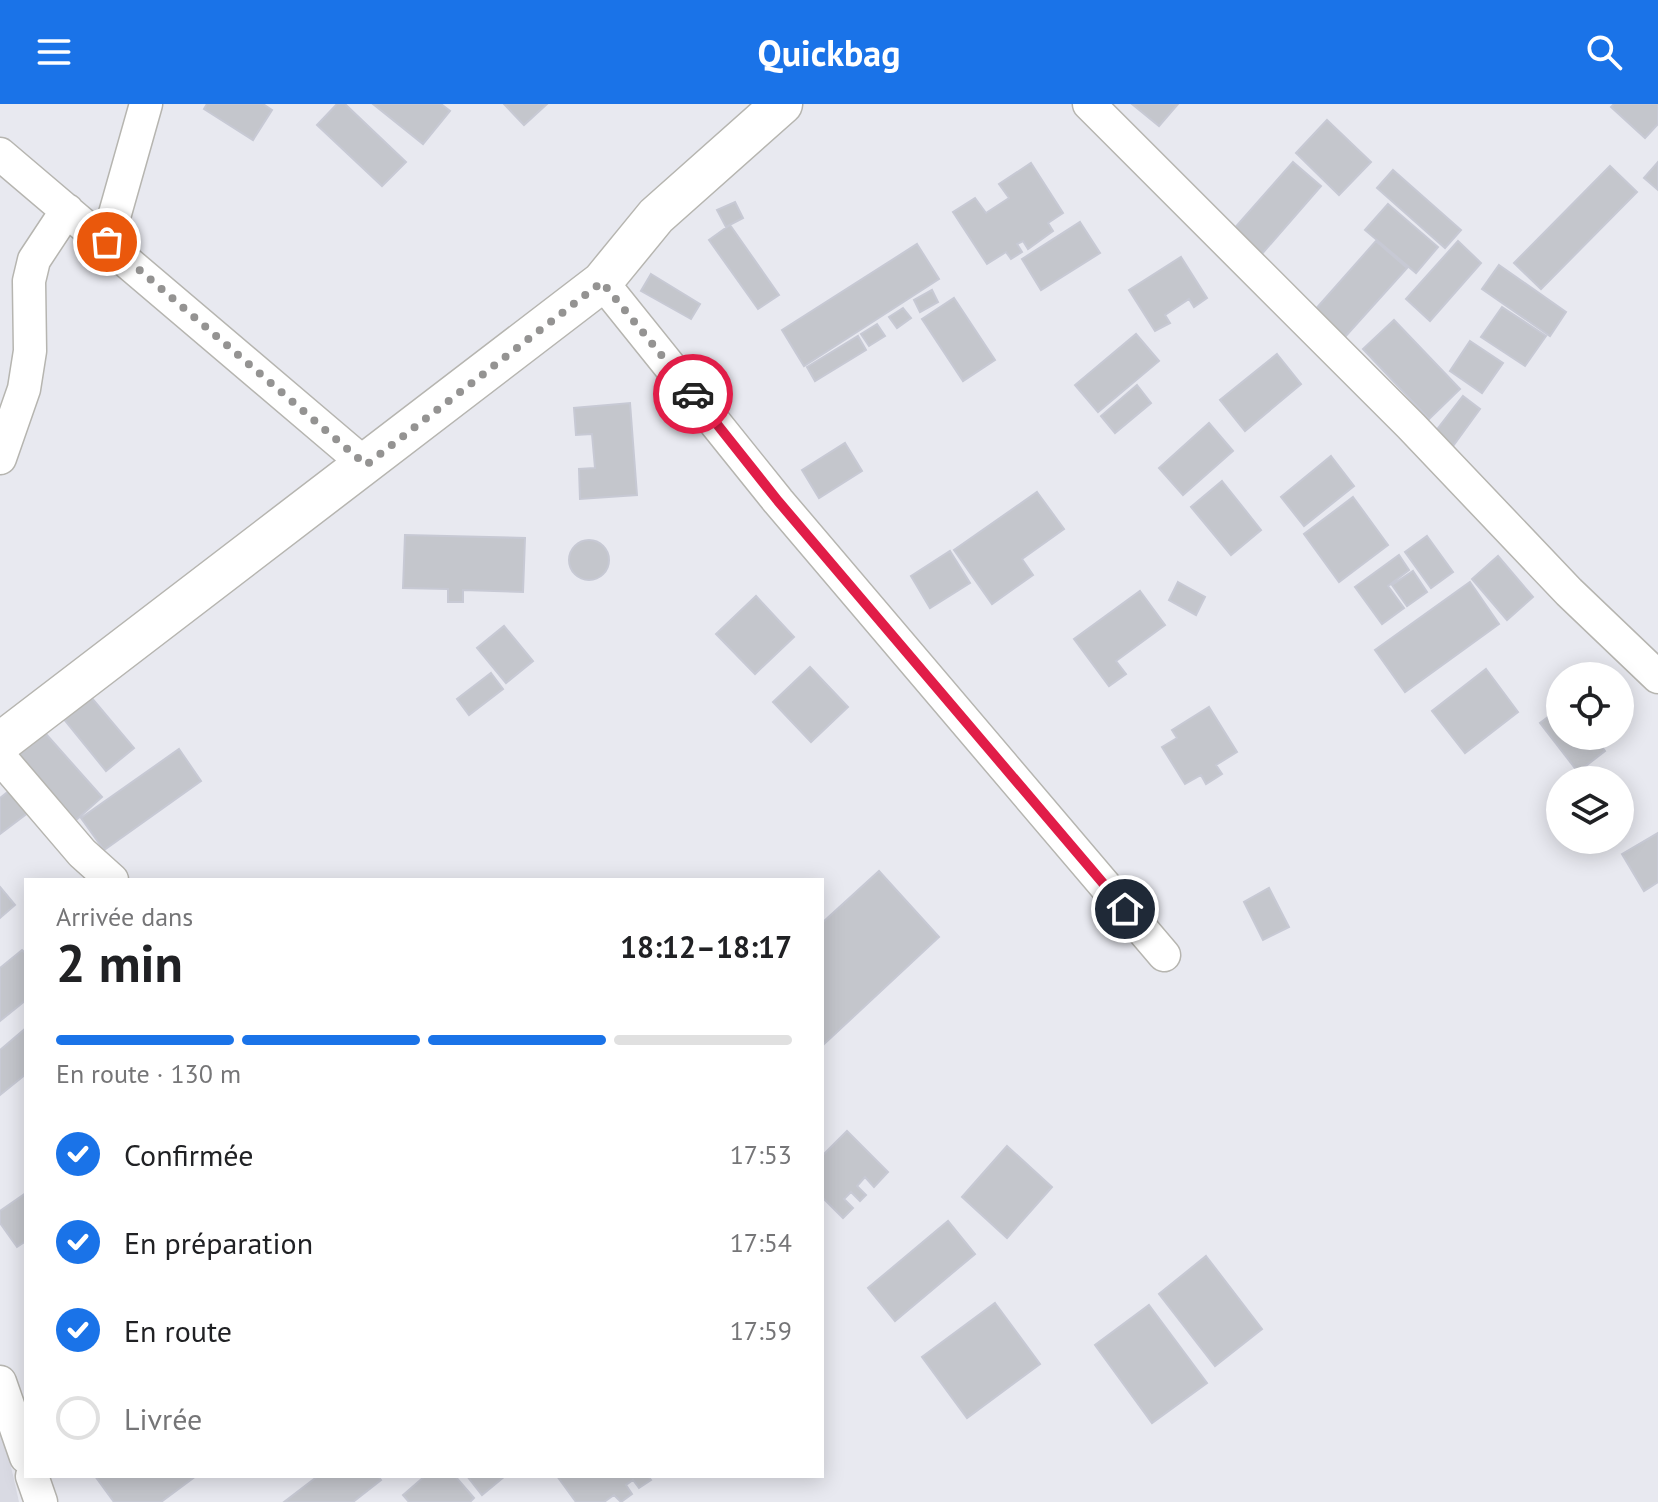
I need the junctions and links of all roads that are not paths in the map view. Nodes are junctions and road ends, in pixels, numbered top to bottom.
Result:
1 (146, 104) edge
2 (782, 104) edge
3 (1089, 104) edge
4 (0, 154) edge
5 (67, 210) junction
6 (107, 242) junction
7 (602, 282) junction
8 (0, 458) edge
9 (366, 465) junction
10 (1658, 677) edge
11 (0, 743) edge
12 (0, 757) edge
13 (110, 878) edge
14 (1164, 955) dead end
15 (0, 1382) edge
16 (24, 1451) edge
17 (33, 1478) edge
18 (41, 1502) edge

1 - 6 street
2 - 7 street
3 - 10 street
4 - 5 street
5 - 6 street
5 - 8 street
6 - 9 street
7 - 9 street
7 - 14 street
9 - 11 street
12 - 13 street
15 - 16 street
17 - 18 street

